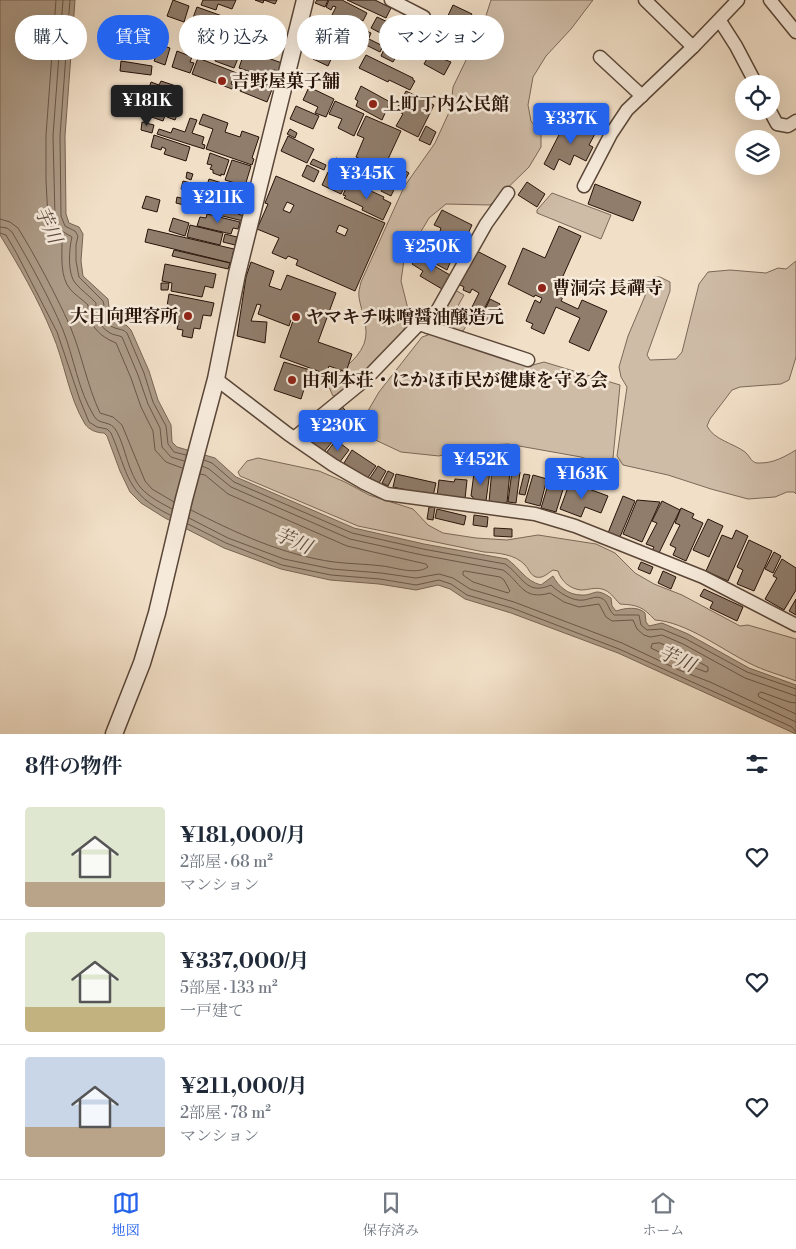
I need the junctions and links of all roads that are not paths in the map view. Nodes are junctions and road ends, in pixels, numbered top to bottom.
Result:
1 (305, 0) edge
2 (391, 0) edge
3 (645, 0) edge
4 (738, 0) edge
5 (770, 0) edge
6 (420, 15) edge
7 (720, 21) junction
8 (796, 32) edge
9 (693, 47) junction
10 (600, 57) dead end
11 (751, 75) edge
12 (642, 96) junction
13 (775, 120) edge
14 (796, 121) edge
15 (584, 186) dead end
16 (508, 194) dead end
17 (428, 327) junction
18 (528, 360) dead end
19 (216, 379) junction
20 (294, 438) junction
21 (796, 625) edge
22 (114, 734) edge

1 - 19 street
2 - 6 street
3 - 9 street
4 - 7 street
5 - 8 street
7 - 9 street
7 - 11 street
9 - 12 street
10 - 12 street
12 - 15 street
13 - 14 street
16 - 17 street
17 - 18 street
17 - 20 street
19 - 20 street
19 - 22 street
20 - 21 street

